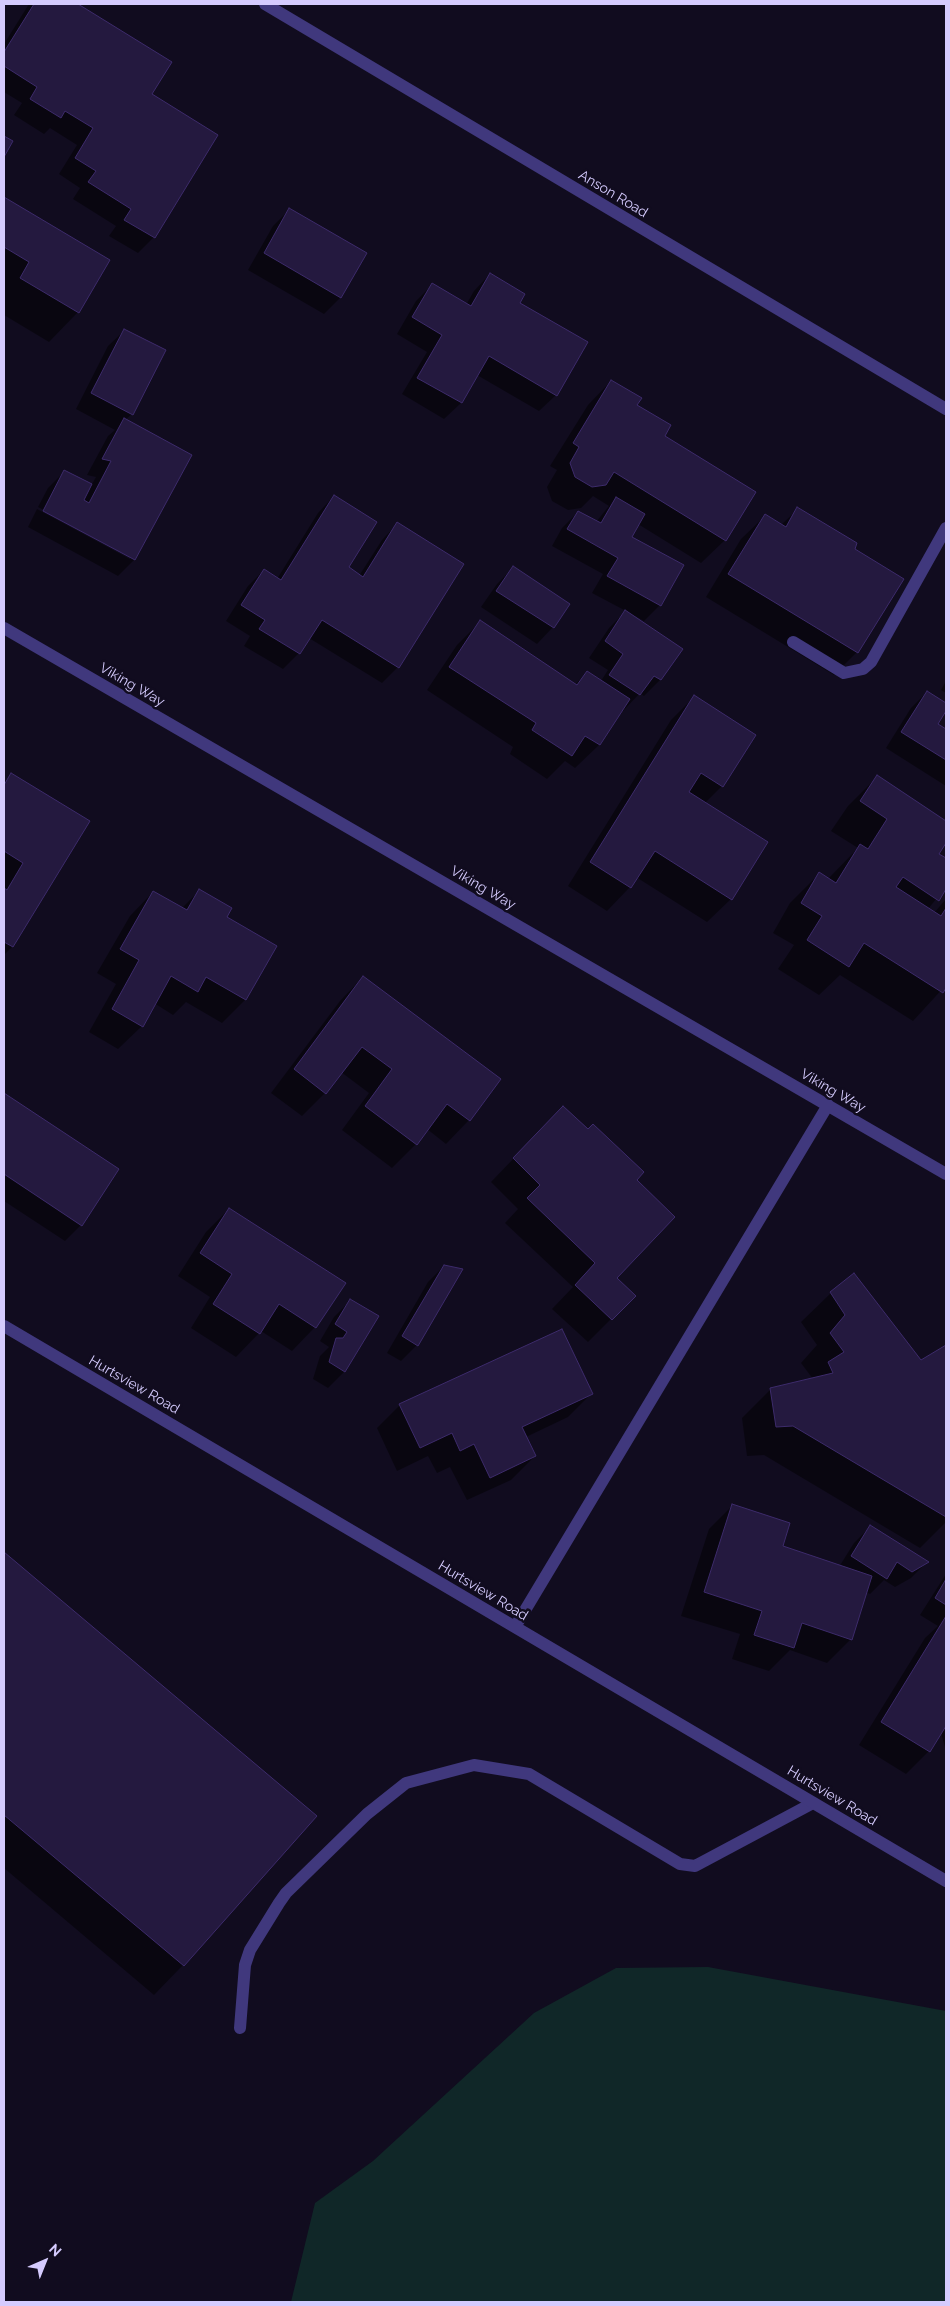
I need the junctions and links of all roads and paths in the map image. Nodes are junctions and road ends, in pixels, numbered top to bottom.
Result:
1 (265, 4) edge
2 (946, 409) edge
3 (946, 528) edge
4 (4, 628) edge
5 (793, 642) dead end
6 (828, 1106) junction
7 (946, 1174) edge
8 (4, 1326) edge
9 (515, 1627) junction
10 (813, 1803) junction
11 (946, 1881) edge
12 (240, 2028) dead end

1 - 2 street, Anson Road
3 - 5 street
4 - 6 street, Viking Way
6 - 7 street, Viking Way
6 - 9 street
8 - 9 street, Hurtsview Road
9 - 10 street, Hurtsview Road
10 - 11 street, Hurtsview Road
10 - 12 street

